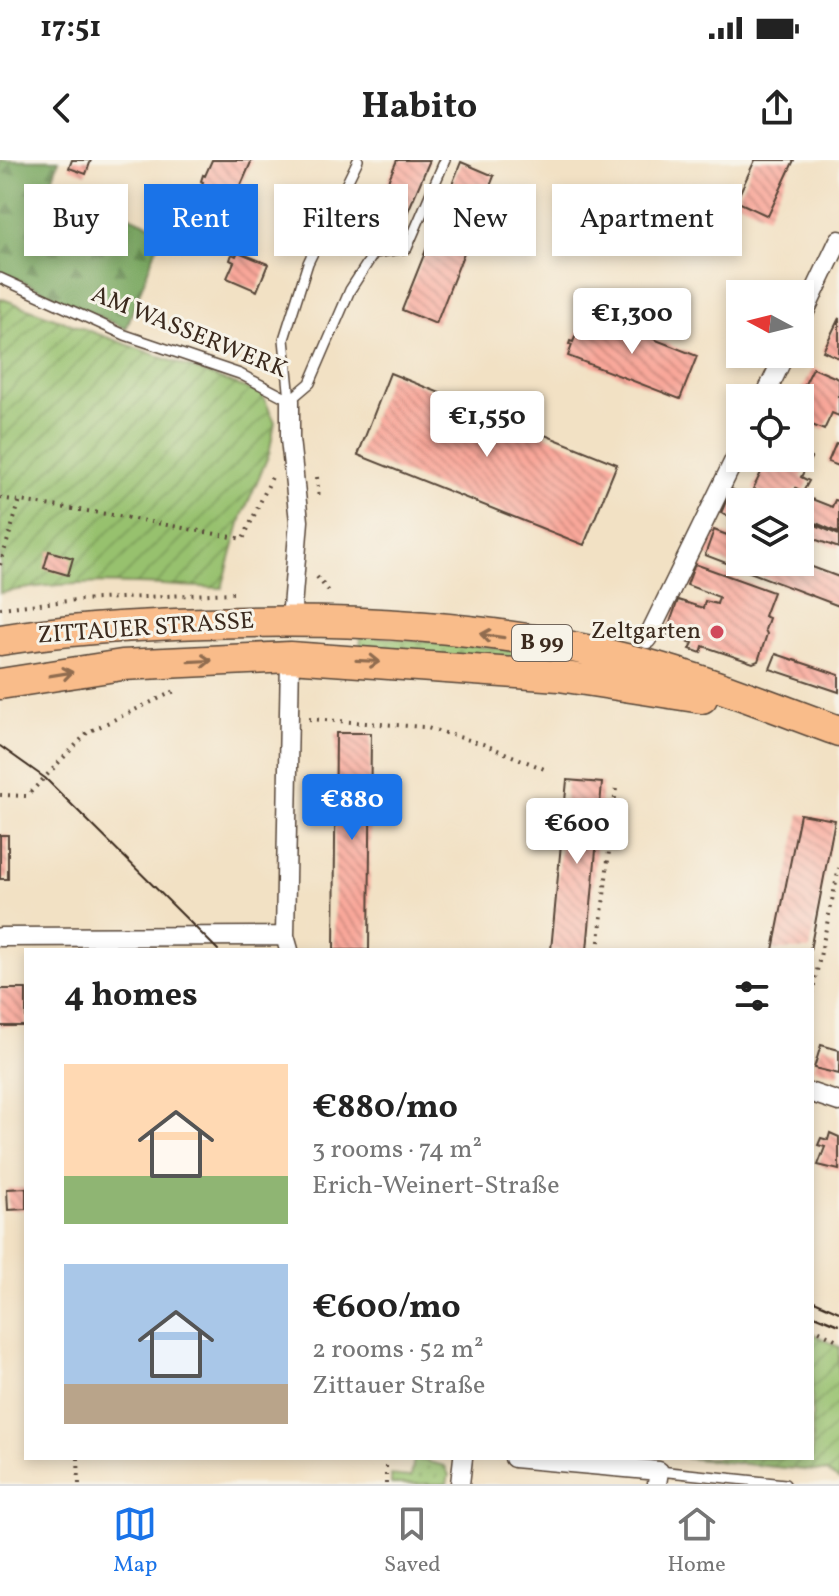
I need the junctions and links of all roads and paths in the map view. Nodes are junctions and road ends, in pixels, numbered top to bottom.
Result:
1 (358, 160) edge
2 (445, 160) edge
3 (839, 240) edge
4 (0, 278) edge
5 (814, 293) edge
6 (290, 400) junction
7 (290, 439) junction
8 (729, 472) edge
9 (317, 476) dead end
10 (0, 498) edge
11 (20, 500) junction
12 (319, 504) dead end
13 (318, 564) dead end
14 (0, 565) edge
15 (336, 599) dead end
16 (291, 620) junction
17 (0, 640) edge
18 (290, 657) junction
19 (640, 663) junction
20 (0, 684) edge
21 (188, 687) dead end
22 (290, 704) junction
23 (839, 731) edge
24 (549, 771) dead end
25 (616, 788) dead end
26 (0, 795) edge
27 (839, 868) edge
28 (0, 937) edge
29 (287, 943) edge
30 (598, 948) edge
31 (814, 985) edge
32 (814, 1094) edge
33 (839, 1102) edge
34 (814, 1328) edge
35 (839, 1341) edge
36 (78, 1460) edge
37 (386, 1460) edge
38 (463, 1460) edge
39 (529, 1460) edge
40 (658, 1477) edge
41 (79, 1484) edge
42 (386, 1484) edge
43 (460, 1484) edge
44 (785, 1484) edge

1 - 6 lane
2 - 6 lane
3 - 5 street
4 - 6 lane, AM WASSERWERK
6 - 7 street, AM WASSERWERK
7 - 11 path
7 - 16 street, AM WASSERWERK
8 - 19 street
9 - 12 path
10 - 11 path
11 - 14 path
13 - 15 path
16 - 17 main road, ZITTAUER STRASSE / B 99
16 - 18 main road, ZITTAUER STRASSE
19 -> 16 main road, ZITTAUER STRASSE / B 99
18 -> 19 main road, ZITTAUER STRASSE / B 99
20 -> 18 main road, ZITTAUER STRASSE / B 99
18 - 22 street
19 - 23 main road, ZITTAUER STRASSE / B 99
21 - 26 path
22 - 24 path
22 - 29 street
25 - 30 path
27 - 31 path
28 - 29 street
32 - 33 street
34 - 35 path
36 - 41 path
37 - 42 path
38 - 43 street
39 - 40 street
40 - 44 lane

